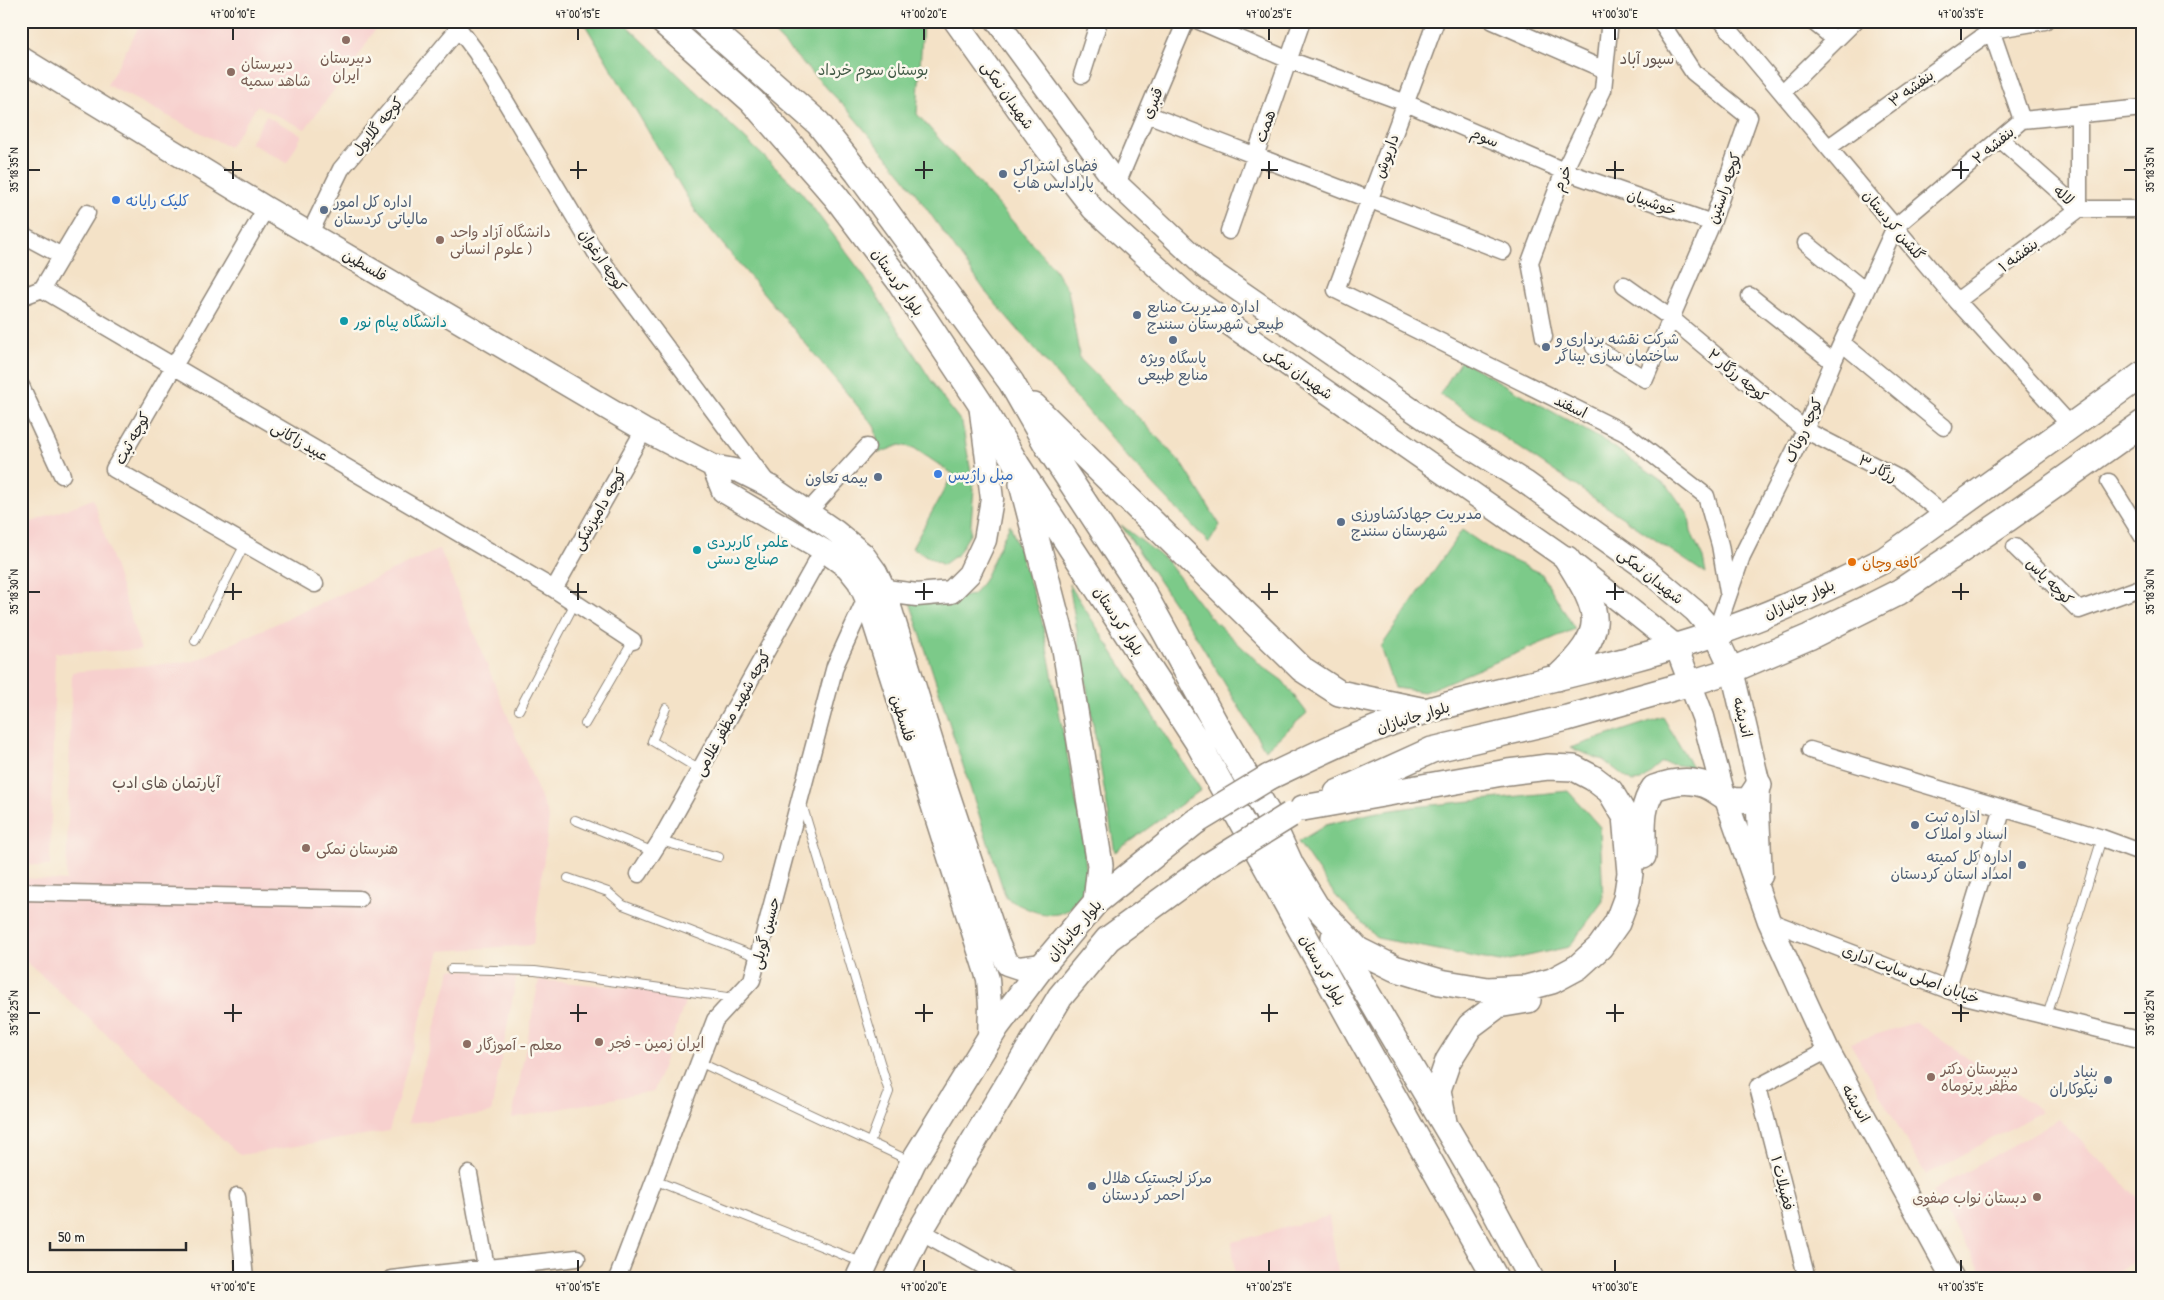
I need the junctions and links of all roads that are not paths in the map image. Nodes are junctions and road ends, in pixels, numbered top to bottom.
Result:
1 (662, 21) edge
2 (702, 21) edge
3 (955, 21) edge
4 (997, 21) edge
5 (1099, 21) edge
6 (1186, 21) edge
7 (1199, 21) edge
8 (1302, 21) edge
9 (1436, 21) edge
10 (1607, 21) edge
11 (1660, 21) edge
12 (1812, 21) edge
13 (1855, 21) edge
14 (2045, 21) edge
15 (1498, 22) edge
16 (1724, 22) edge
17 (456, 25) edge
18 (1990, 25) edge
19 (1836, 40) junction
20 (21, 58) edge
21 (1289, 60) junction
22 (1605, 70) junction
23 (1082, 75) dead end
24 (1783, 92) junction
25 (1406, 103) junction
26 (2143, 108) edge
27 (1147, 114) junction
28 (2080, 114) junction
29 (2022, 120) junction
30 (2000, 139) junction
31 (1829, 147) junction
32 (1255, 154) junction
33 (1564, 171) junction
34 (1117, 184) junction
35 (1369, 201) junction
36 (266, 208) junction
37 (2143, 208) edge
38 (2079, 209) junction
39 (87, 213) dead end
40 (1712, 223) junction
41 (1895, 227) junction
42 (1228, 231) dead end
43 (310, 233) junction
44 (21, 234) edge
45 (1806, 243) dead end
46 (1503, 251) dead end
47 (62, 256) junction
48 (1624, 285) dead end
49 (42, 289) junction
50 (1336, 290) joint
51 (1865, 291) junction
52 (1750, 296) dead end
53 (21, 297) edge
54 (1957, 301) junction
55 (1672, 320) junction
56 (1544, 337) dead end
57 (1842, 343) junction
58 (1594, 347) dead end
59 (1833, 362) junction
60 (173, 367) junction
61 (2143, 374) edge
62 (1011, 382) junction
63 (21, 386) edge
64 (980, 403) junction
65 (2143, 423) edge
66 (2070, 425) junction
67 (1944, 427) dead end
68 (644, 430) junction
69 (1804, 430) junction
70 (867, 447) dead end
71 (1017, 465) junction
72 (712, 466) junction
73 (62, 475) dead end
74 (2109, 482) dead end
75 (770, 487) junction
76 (992, 499) junction
77 (808, 512) junction
78 (1945, 516) junction
79 (2142, 533) edge
80 (244, 544) junction
81 (2015, 546) dead end
82 (823, 550) junction
83 (1567, 559) junction
84 (315, 584) dead end
85 (2143, 587) edge
86 (554, 589) junction
87 (1728, 592) junction
88 (875, 594) junction
89 (575, 603) junction
90 (1715, 634) junction
91 (194, 641) dead end
92 (633, 641) joint
93 (1676, 646) junction
94 (1732, 670) junction
95 (1556, 679) junction
96 (1691, 683) junction
97 (666, 708) dead end
98 (519, 710) dead end
99 (1425, 711) junction
100 (585, 724) dead end
101 (1810, 750) dead end
102 (700, 770) junction
103 (1759, 785) junction
104 (1725, 797) junction
105 (800, 798) junction
106 (2003, 808) junction
107 (1296, 812) junction
108 (576, 820) dead end
109 (2102, 838) junction
110 (657, 846) junction
111 (2143, 853) edge
112 (719, 857) dead end
113 (639, 874) dead end
114 (568, 878) dead end
115 (21, 892) edge
116 (359, 899) dead end
117 (1096, 902) junction
118 (1316, 906) junction
119 (1770, 921) junction
120 (758, 958) junction
121 (1043, 965) junction
122 (450, 969) dead end
123 (1947, 990) junction
124 (735, 998) junction
125 (2047, 1016) junction
126 (989, 1040) junction
127 (2143, 1040) edge
128 (1828, 1050) junction
129 (699, 1062) junction
130 (1444, 1122) junction
131 (870, 1142) junction
132 (913, 1162) junction
133 (469, 1174) dead end
134 (654, 1180) junction
135 (1486, 1195) junction
136 (237, 1196) dead end
137 (1458, 1211) junction
138 (920, 1231) junction
139 (577, 1258) dead end
140 (862, 1271) edge
141 (477, 1272) edge
142 (245, 1279) edge
143 (391, 1279) edge
144 (617, 1279) edge
145 (896, 1279) edge
146 (1006, 1279) edge
147 (1496, 1279) edge
148 (1531, 1279) edge
149 (1807, 1279) edge
150 (1953, 1279) edge

1 - 64 main road, بلوار کردستان
2 - 62 main road, بلوار کردستان
3 - 83 street, شهیدان نمکی
4 - 34 street, شهیدان نمکی
5 - 23 street
6 - 27 street, قنبری
7 - 21 street, سوم
8 - 21 street, همت
9 - 25 street, داریوش
10 - 22 street, خرم
11 - 40 street, کوچه راستین
12 - 19 street
13 - 19 street
14 - 18 street
15 - 22 street
16 - 24 street, گلشن کردستان
17 - 43 street, کوچه گلایول
17 - 75 street, کوچه ارغوان
18 - 29 street
18 - 31 street, بنفشه ۳
19 - 24 street
20 - 36 street, فلسطین
21 - 25 street, سوم
21 - 32 street, همت
22 - 33 street, خرم
24 - 31 street, گلشن کردستان
25 - 33 street, سوم
25 - 35 street, داریوش
26 - 28 street
27 - 32 street
27 - 34 street, قنبری
28 - 29 street
28 - 38 street, لاله
29 - 30 street, بنفشه ۲
30 - 38 street, لاله
30 - 41 street, بنفشه ۲
31 - 41 street, گلشن کردستان
32 - 35 street
32 - 42 street, همت
33 - 40 street, خوشبیان
33 - 56 street, خرم
34 - 90 street, شهیدان نمکی
35 - 46 street
35 - 50 street, داریوش
36 - 43 street, فلسطین
36 - 60 street, کوچه ثبت
37 - 38 street
38 - 54 street, بنفشه ۱
39 - 47 street
40 - 55 street, کوچه راستین
41 - 51 street, کوچه روناک
41 - 54 street, گلشن کردستان
43 - 68 street, فلسطین
44 - 47 street
45 - 51 street
47 - 49 street
48 - 55 street, کوچه رزگار ۲
49 - 53 street
49 - 60 street, عبید زاکانی
50 - 87 street, اسفند
51 - 57 street, کوچه روناک
52 - 59 street
54 - 66 street, گلشن کردستان
55 - 58 street, کوچه راستین
55 - 69 street, کوچه رزگار ۲
57 - 59 street, کوچه روناک
57 - 67 street
59 - 69 street, کوچه روناک
60 - 80 street, کوچه ثبت
60 - 86 street, عبید زاکانی
61 - 66 main road, بلوار جانبازان
62 - 99 main road
62 - 118 main road, بلوار کردستان
63 - 73 street
64 - 71 main road, بلوار کردستان
64 - 76 street
65 - 94 main road, بلوار جانبازان
66 - 78 main road, بلوار جانبازان
68 - 72 street, فلسطین
68 - 86 street, کوچه دامپزشکی
69 - 78 street, رزگار ۳
69 - 87 street, کوچه روناک
70 - 77 street
71 - 76 street
71 - 117 main road
71 - 137 main road, بلوار کردستان
72 - 75 street, فلسطین
72 - 82 street, فلسطین
74 - 79 street
75 - 77 street, فلسطین
76 - 88 street
77 - 88 street, فلسطین
78 - 90 main road, بلوار جانبازان
80 - 84 street, کوچه ثبت
80 - 91 lane
81 - 85 street, کوچه یاس
82 - 88 street, فلسطین
82 - 102 street, کوچه شهید مظفر غلامی
83 - 93 street, شهیدان نمکی
83 - 95 main road
86 - 89 street, عبید زاکانی
87 - 90 street, کوچه روناک
88 - 105 street, حسین گویلی
88 - 121 street, فلسطین
88 - 126 street, فلسطین
89 - 92 street, عبید زاکانی
89 - 98 lane
90 - 93 main road, بلوار جانبازان
90 - 94 street, اندیشه
92 - 100 lane
93 - 95 main road, بلوار جانبازان
93 - 96 street, اندیشه
94 - 96 main road, بلوار جانبازان
94 - 103 street, اندیشه
95 - 99 main road, بلوار جانبازان
96 - 104 street, اندیشه
96 - 107 main road, بلوار جانبازان
97 - 102 lane
99 - 117 main road, بلوار جانبازان, bridge
101 - 106 street
102 - 110 street, کوچه شهید مظفر غلامی
103 - 104 main road
103 - 119 street, اندیشه
104 - 119 street, اندیشه
104 - 130 main road
105 - 120 street, حسین گویلی
105 - 131 lane
106 - 109 street
106 - 123 street
107 - 118 main road, بلوار کردستان
107 - 138 main road, بلوار جانبازان, bridge
108 - 110 lane
109 - 111 street
109 - 125 lane
110 - 112 lane
110 - 113 street, کوچه شهید مظفر غلامی
114 - 120 lane
115 - 116 street
117 - 121 main road, بلوار جانبازان
118 - 130 main road, بلوار کردستان
119 - 123 street, خیابان اصلی سایت اداری
119 - 128 street, اندیشه
120 - 124 street, حسین گویلی
121 - 126 main road, بلوار جانبازان
122 - 124 lane
123 - 125 street, خیابان اصلی سایت اداری
124 - 129 street, حسین گویلی
125 - 127 street, خیابان اصلی سایت اداری
126 - 132 main road, بلوار جانبازان
128 - 149 street, فضیلات ۱
128 - 150 street, اندیشه
129 - 131 lane
129 - 134 street, حسین گویلی
130 - 135 main road, بلوار کردستان
131 - 132 lane
132 - 140 main road, بلوار جانبازان
133 - 141 street
134 - 140 lane
134 - 144 street, حسین گویلی
135 - 137 main road
135 - 148 main road, بلوار کردستان
136 - 142 street
137 - 147 main road, بلوار کردستان
138 - 145 main road, بلوار جانبازان
138 - 146 street
139 - 141 street
141 - 143 street

